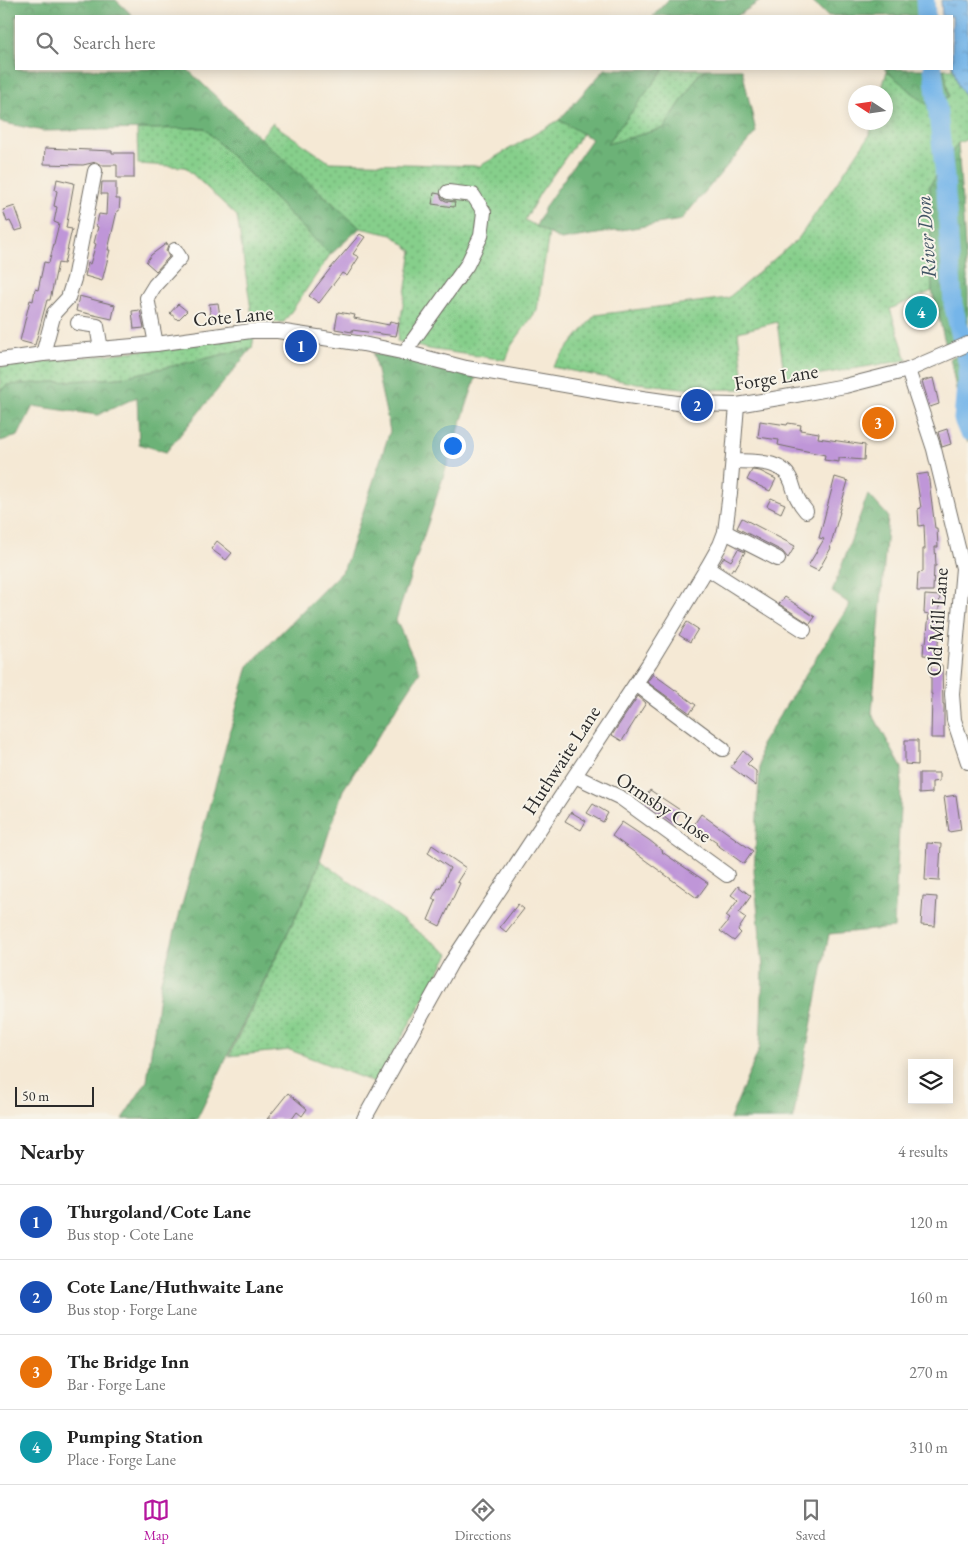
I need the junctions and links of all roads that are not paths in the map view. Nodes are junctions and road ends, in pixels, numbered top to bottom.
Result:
1 (94, 172) dead end
2 (448, 192) dead end
3 (175, 250) dead end
4 (78, 323) dead end
5 (156, 344) junction
6 (968, 344) edge
7 (101, 349) junction
8 (404, 353) junction
9 (43, 354) junction
10 (0, 360) edge
11 (466, 368) joint
12 (908, 370) junction
13 (737, 405) junction
14 (733, 460) junction
15 (808, 512) dead end
16 (725, 532) junction
17 (778, 559) dead end
18 (707, 568) junction
19 (804, 630) dead end
20 (636, 684) junction
21 (724, 749) dead end
22 (968, 762) edge
23 (575, 776) junction
24 (727, 875) dead end
25 (364, 1119) edge

1 - 9 street
2 - 8 street
3 - 5 street
4 - 7 street
5 - 7 street, Cote Lane
5 - 8 street, Cote Lane
6 - 12 street, Forge Lane
7 - 9 street, Cote Lane
8 - 11 street, Cote Lane
9 - 10 street, Cote Lane
11 - 13 street, Forge Lane
12 - 13 street, Forge Lane
12 - 22 street, Old Mill Lane
13 - 14 street, Huthwaite Lane
14 - 15 street
14 - 16 street, Huthwaite Lane
16 - 17 street
16 - 18 street, Huthwaite Lane
18 - 19 street
18 - 20 street, Huthwaite Lane
20 - 21 street
20 - 23 street, Huthwaite Lane
23 - 24 street, Ormsby Close
23 - 25 street, Huthwaite Lane

